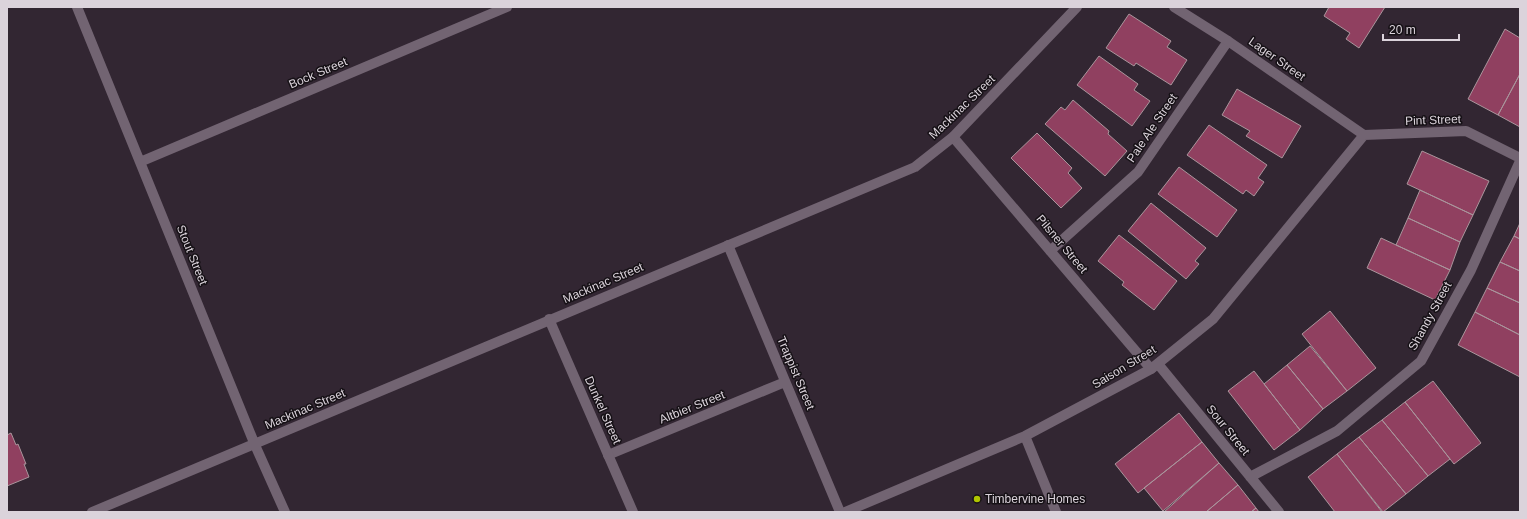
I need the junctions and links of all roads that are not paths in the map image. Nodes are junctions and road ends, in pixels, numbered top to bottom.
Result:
1 (77, 7) edge
2 (507, 7) edge
3 (1077, 7) edge
4 (1174, 7) edge
5 (1228, 41) junction
6 (1364, 135) junction
7 (953, 137) junction
8 (1520, 159) edge
9 (140, 162) junction
10 (728, 245) junction
11 (1050, 251) junction
12 (549, 319) junction
13 (1154, 366) junction
14 (785, 382) junction
15 (1025, 436) junction
16 (255, 445) junction
17 (608, 455) junction
18 (1250, 477) junction
19 (92, 512) edge
20 (285, 512) edge
21 (633, 512) edge
22 (840, 512) edge
23 (845, 512) edge
24 (1056, 512) edge
25 (1279, 512) edge

1 - 9 street, Stout Street
2 - 9 street, Bock Street
3 - 7 street, Mackinac Street
4 - 5 street, Lager Street
5 - 6 street, Lager Street
5 - 11 street, Pale Ale Street
6 - 8 street, Pint Street
6 - 13 street, Saison Street
7 - 10 street, Mackinac Street
7 - 11 street, Pilsner Street
8 - 18 street, Shandy Street
9 - 16 street, Stout Street
10 - 12 street, Mackinac Street
10 - 14 street, Trappist Street
11 - 13 street, Pilsner Street
12 - 16 street, Mackinac Street
12 - 17 street, Dunkel Street
13 - 15 street, Saison Street
13 - 18 street, Sour Street
14 - 17 street, Altbier Street
14 - 22 street, Trappist Street
15 - 23 street, Saison Street
15 - 24 street
16 - 19 street, Mackinac Street
16 - 20 street, Stout Street
17 - 21 street, Dunkel Street
18 - 25 street, Sour Street

